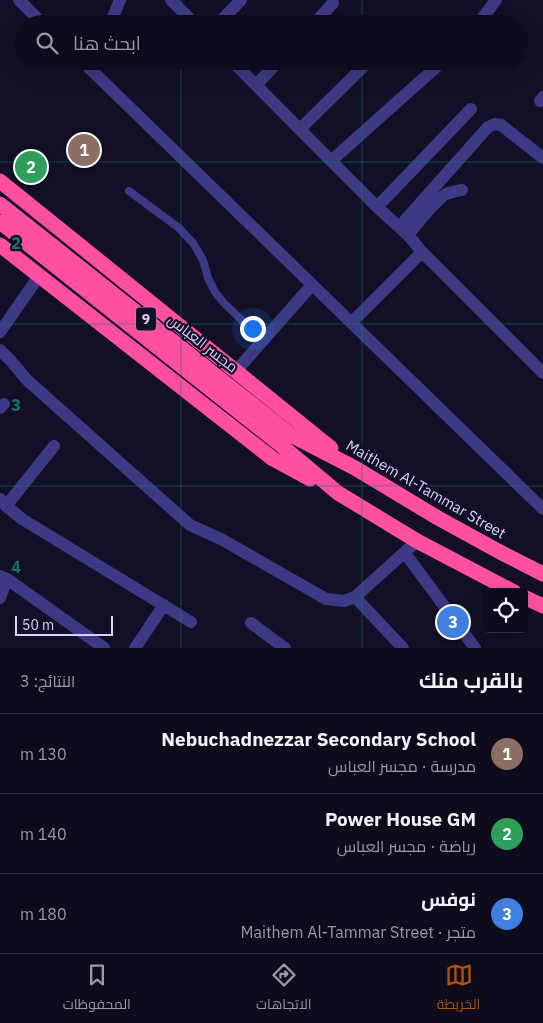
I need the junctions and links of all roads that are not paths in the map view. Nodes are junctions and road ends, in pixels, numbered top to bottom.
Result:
1 (19, 0) edge
2 (120, 0) edge
3 (171, 0) edge
4 (241, 0) edge
5 (496, 0) edge
6 (334, 3) dead end
7 (34, 15) edge
8 (114, 15) edge
9 (186, 15) edge
10 (227, 15) edge
11 (323, 15) edge
12 (485, 15) edge
13 (94, 70) edge
14 (241, 70) edge
15 (270, 70) edge
16 (360, 70) edge
17 (433, 70) edge
18 (256, 85) junction
19 (471, 109) dead end
20 (300, 129) junction
21 (543, 158) edge
22 (331, 161) junction
23 (0, 181) edge
24 (462, 190) dead end
25 (129, 191) dead end
26 (0, 204) edge
27 (377, 207) junction
28 (0, 222) edge
29 (403, 231) junction
30 (0, 246) edge
31 (422, 252) junction
32 (39, 276) junction
33 (312, 285) junction
34 (351, 323) junction
35 (0, 332) edge
36 (262, 341) junction
37 (0, 350) edge
38 (540, 365) edge
39 (236, 371) junction
40 (287, 441) junction
41 (54, 446) dead end
42 (355, 468) junction
43 (338, 493) junction
44 (3, 503) edge
45 (543, 509) edge
46 (417, 541) junction
47 (405, 553) junction
48 (543, 574) edge
49 (4, 577) edge
50 (506, 588) edge
51 (355, 597) junction
52 (0, 598) edge
53 (528, 599) edge
54 (164, 605) junction
55 (543, 606) edge
56 (191, 622) dead end
57 (251, 622) dead end
58 (104, 648) edge
59 (135, 648) edge
60 (285, 648) edge
61 (403, 648) edge
62 (475, 648) edge

1 - 7 street
2 - 8 street
3 - 9 street
4 - 10 street
5 - 12 street
6 - 11 street
13 - 33 street
14 - 18 street
15 - 18 street
16 - 20 street
17 - 22 street
18 - 20 street
19 - 27 street
20 - 22 street
21 - 29 street
22 - 27 street
23 - 39 highway
24 - 29 street
25 - 36 lane
26 - 40 highway, مجسر العباس / 9
27 - 29 street
28 - 40 highway, مجسر العباس / 9
29 - 31 street
30 - 32 highway
31 - 34 street
31 - 38 street
32 - 35 street
32 - 43 highway
33 - 34 street
33 - 36 street
34 - 45 street
36 - 39 street
37 - 51 street
39 - 42 highway
40 - 42 highway, Maithem Al-Tammar Street / 9
40 - 43 highway, 9
41 - 44 street
42 - 48 highway, Maithem Al-Tammar Street / 9
43 - 46 highway, 9
44 - 54 street
46 - 47 street
46 - 50 highway, 9
47 - 51 street
47 - 62 street
49 - 52 street
49 - 58 street
51 - 61 street
53 - 55 highway
54 - 56 street
54 - 59 street
57 - 60 street

